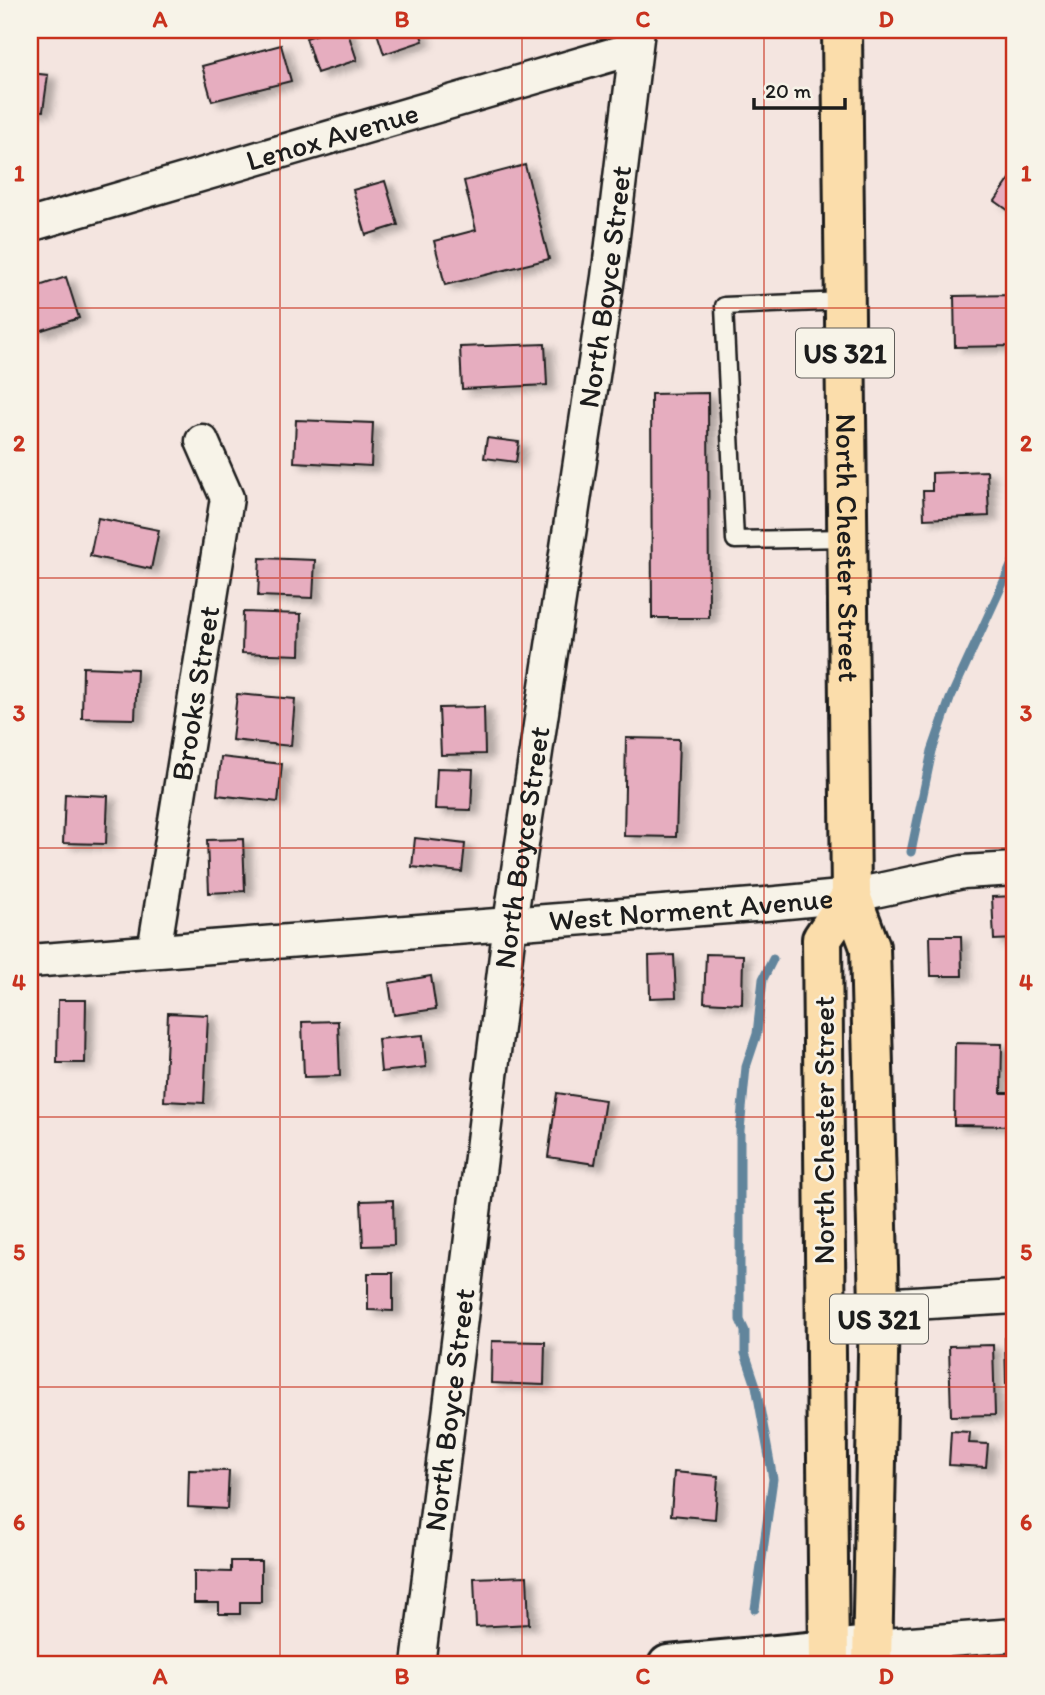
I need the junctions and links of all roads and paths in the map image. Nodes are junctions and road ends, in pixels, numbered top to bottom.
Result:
1 (842, 30) edge
2 (637, 39) edge
3 (30, 225) edge
4 (844, 301) junction
5 (202, 441) dead end
6 (847, 538) junction
7 (1015, 869) edge
8 (851, 897) junction
9 (510, 923) junction
10 (154, 951) junction
11 (30, 961) edge
12 (1015, 1297) edge
13 (879, 1305) junction
14 (1015, 1634) edge
15 (872, 1656) edge
16 (829, 1658) edge
17 (418, 1665) edge
18 (668, 1665) edge

1 - 4 main road, North Chester Street / US 321
2 - 3 street, Lenox Avenue
2 - 9 street, North Boyce Street
4 - 6 main road, North Chester Street / US 321
4 - 6 lane
5 - 10 street, Brooks Street
6 - 8 main road, North Chester Street / US 321
7 - 8 street, West Norment Avenue
8 - 9 street, West Norment Avenue
8 - 13 main road, North Chester Street / US 321
8 - 16 main road, North Chester Street / US 321
9 - 10 street, West Norment Avenue
9 - 17 street, North Boyce Street
10 - 11 street, West Norment Avenue
12 - 13 street
13 - 15 main road, North Chester Street / US 321
14 - 15 street
15 - 16 street
16 - 18 street

